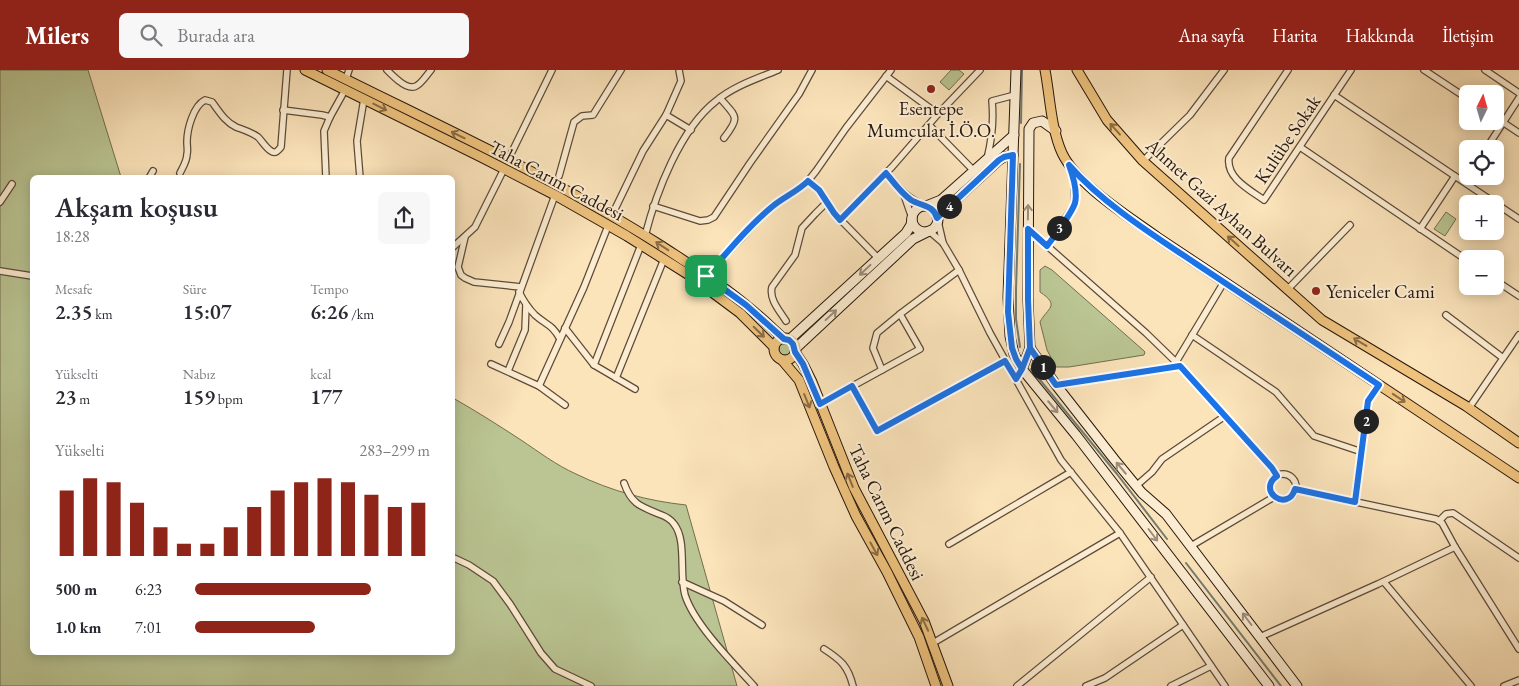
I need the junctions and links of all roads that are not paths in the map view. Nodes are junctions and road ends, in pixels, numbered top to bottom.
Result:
1 (287, 70) edge
2 (305, 70) edge
3 (327, 70) edge
4 (349, 70) edge
5 (388, 70) edge
6 (431, 70) edge
7 (552, 70) edge
8 (621, 70) edge
9 (678, 70) edge
10 (778, 70) edge
11 (812, 70) edge
12 (891, 70) edge
13 (980, 70) edge
14 (1016, 70) edge
15 (1045, 70) edge
16 (1077, 70) edge
17 (1224, 70) edge
18 (1288, 70) edge
19 (1351, 70) edge
20 (1424, 70) edge
21 (1485, 70) edge
22 (886, 76) junction
23 (346, 80) junction
24 (345, 90) junction
25 (1459, 93) edge
26 (1519, 93) edge
27 (1015, 95) junction
28 (1334, 95) junction
29 (720, 98) junction
30 (1519, 98) edge
31 (364, 99) junction
32 (283, 110) junction
33 (938, 114) junction
34 (666, 115) junction
35 (330, 117) junction
36 (1504, 121) edge
37 (1504, 124) edge
38 (929, 125) junction
39 (691, 130) junction
40 (1056, 131) junction
41 (1519, 133) edge
42 (1014, 135) junction
43 (724, 138) dead end
44 (1300, 146) junction
45 (1013, 155) junction
46 (987, 159) junction
47 (508, 160) junction
48 (1143, 161) junction
49 (1069, 165) junction
50 (504, 169) junction
51 (153, 171) dead end
52 (974, 171) junction
53 (180, 173) dead end
54 (886, 173) junction
55 (151, 175) edge
56 (325, 175) edge
57 (360, 175) edge
58 (559, 176) dead end
59 (1455, 176) junction
60 (1459, 177) edge
61 (808, 181) junction
62 (12, 184) dead end
63 (1474, 185) edge
64 (554, 195) junction
65 (904, 195) junction
66 (0, 202) edge
67 (828, 202) junction
68 (654, 206) junction
69 (926, 206) junction
70 (615, 209) dead end
71 (912, 218) junction
72 (937, 218) junction
73 (1519, 219) edge
74 (840, 220) junction
75 (1350, 225) dead end
76 (608, 226) junction
77 (1028, 229) junction
78 (1420, 229) junction
79 (929, 231) junction
80 (465, 236) junction
81 (645, 236) junction
82 (942, 243) junction
83 (455, 245) edge
84 (642, 245) junction
85 (1047, 246) junction
86 (1459, 255) edge
87 (878, 258) junction
88 (664, 260) junction
89 (0, 270) edge
90 (959, 270) junction
91 (30, 276) edge
92 (706, 276) junction
93 (1224, 282) junction
94 (1504, 286) edge
95 (520, 290) junction
96 (1288, 290) junction
97 (1519, 296) edge
98 (526, 305) junction
99 (900, 314) junction
100 (1446, 315) dead end
101 (786, 321) dead end
102 (565, 328) junction
103 (1192, 335) junction
104 (1519, 335) edge
105 (787, 339) junction
106 (560, 340) junction
107 (499, 344) dead end
108 (774, 347) junction
109 (1030, 348) junction
110 (795, 350) junction
111 (1503, 358) junction
112 (782, 360) junction
113 (1005, 361) junction
114 (491, 364) dead end
115 (1178, 364) junction
116 (594, 365) junction
117 (1022, 369) junction
118 (882, 370) junction
119 (508, 372) junction
120 (616, 378) junction
121 (1016, 379) junction
122 (1056, 385) junction
123 (1379, 385) junction
124 (539, 386) junction
125 (852, 386) junction
126 (635, 389) dead end
127 (565, 404) dead end
128 (820, 404) junction
129 (1468, 408) junction
130 (1225, 416) junction
131 (1519, 443) edge
132 (1362, 452) junction
133 (1071, 472) junction
134 (1277, 476) junction
135 (1519, 478) edge
136 (624, 483) dead end
137 (1136, 486) junction
138 (1295, 489) junction
139 (1274, 496) junction
140 (1355, 502) junction
141 (1439, 521) junction
142 (1120, 533) junction
143 (949, 544) dead end
144 (1191, 546) junction
145 (1455, 547) junction
146 (455, 558) edge
147 (1519, 558) edge
148 (1152, 577) junction
149 (682, 582) junction
150 (1384, 582) junction
151 (1183, 624) junction
152 (762, 625) dead end
153 (1260, 637) junction
154 (933, 643) junction
155 (1519, 648) edge
156 (824, 649) dead end
157 (1211, 666) junction
158 (1519, 680) edge
159 (591, 686) edge
160 (754, 686) edge
161 (853, 686) edge
162 (936, 686) edge
163 (948, 686) edge
164 (1017, 686) edge
165 (1086, 686) edge
166 (1171, 686) edge
167 (1225, 686) edge
168 (1269, 686) edge
169 (1297, 686) edge
170 (1471, 686) edge
171 (1504, 686) edge

1 - 32 street
2 - 24 main road, Taha Carım Caddesi
3 - 23 main road, Taha Carım Caddesi
4 - 23 street
5 - 6 street
7 - 47 street
8 - 58 street
9 - 34 street
10 - 29 street
11 - 68 street
12 - 22 street
13 - 33 street
14 - 27 main road
15 - 40 main road
48 -> 16 main road, Ahmet Gazi Ayhan Bulvarı
17 - 48 street
18 - 44 street, Kulübe Sokak
19 - 28 street, Kulübe Sokak
20 - 25 street
21 - 26 street
22 - 33 street
22 - 61 street
47 -> 23 main road, Taha Carım Caddesi
24 - 31 main road, Taha Carım Caddesi
24 - 35 street
27 - 42 main road
27 - 46 street
28 - 44 street, Kulübe Sokak
28 - 59 street
29 - 39 street
29 - 43 street
30 - 36 street
31 -> 50 main road, Taha Carım Caddesi
31 - 57 street
32 - 35 street
32 - 53 street
33 - 38 street
34 - 39 street
34 - 70 street
35 - 56 street
37 - 41 street
38 - 52 street
38 - 54 street
39 - 68 street
40 - 49 main road
77 -> 40 main road
42 - 45 main road
42 - 46 main road
44 - 78 street
45 - 72 main road
45 - 117 main road
46 - 52 main road
47 - 81 main road, Taha Carım Caddesi
96 -> 48 main road, Ahmet Gazi Ayhan Bulvarı
49 - 85 street
49 - 93 main road
50 - 64 main road, Taha Carım Caddesi
50 - 80 street
51 - 55 street
52 - 69 main road
54 - 65 street
54 - 74 street
59 - 60 street
59 - 78 street
61 - 67 street
61 - 92 street
62 - 66 street
63 - 73 street
64 - 76 main road, Taha Carım Caddesi
64 - 95 street
65 - 69 street
65 - 71 street
67 - 74 street
67 - 101 street
68 - 81 street
69 - 71 main road
69 - 72 main road
71 - 79 main road
71 - 87 main road
72 - 79 main road
72 - 82 street
74 - 87 street
75 - 96 street
76 - 84 main road, Taha Carım Caddesi
76 - 102 street
77 - 85 street
77 - 109 main road
78 - 86 street
79 - 82 street
110 -> 79 main road
80 - 83 street
80 - 95 street
92 -> 81 main road, Taha Carım Caddesi
82 - 90 street
84 - 88 main road, Taha Carım Caddesi
84 - 116 street
85 - 115 street
87 -> 105 main road
88 -> 108 main road, Taha Carım Caddesi
88 - 120 street
89 - 91 street
90 - 99 street
90 - 113 street
92 - 105 main road, Taha Carım Caddesi
93 - 103 street
93 - 123 main road
94 - 97 street
95 - 98 street
95 - 107 street
129 -> 96 main road, Ahmet Gazi Ayhan Bulvarı
98 - 106 street
98 - 119 street
99 - 118 street
99 - 118 street
100 - 111 street
102 - 106 street
102 - 116 street
103 - 115 street
103 - 132 street
104 - 111 street
105 - 108 main road
105 - 110 main road
106 - 124 street
108 - 112 main road
109 - 117 main road
109 - 122 main road
110 - 112 main road
110 - 128 main road, Taha Carım Caddesi
111 - 129 street
112 -> 162 main road, Taha Carım Caddesi
113 - 121 street
113 - 125 street
114 - 119 street
115 - 122 street
115 - 130 street
116 - 120 street
117 - 121 street
117 -> 168 main road
118 - 125 street
119 - 124 street
120 - 126 street
121 - 133 street
137 -> 122 main road
123 - 132 street
123 -> 135 main road
124 - 127 street
125 - 128 street
154 -> 128 main road, Taha Carım Caddesi
129 - 131 main road, Ahmet Gazi Ayhan Bulvarı
130 - 134 street
130 - 137 street
132 - 140 street
133 - 142 street
133 - 143 street
134 - 138 street
134 - 139 street
136 - 149 street
137 - 144 main road
138 - 139 street
138 - 140 street
139 - 144 street
140 - 141 street
141 - 145 street
141 - 147 street
142 - 148 street
142 - 154 street
153 -> 144 main road
145 - 150 street
145 - 155 street
146 - 159 street
148 - 151 street
148 - 164 street
149 - 152 street
149 - 160 street
150 - 153 street
150 - 170 street
151 - 157 street
151 - 165 street
153 - 169 main road
154 - 163 main road, Taha Carım Caddesi
156 - 161 street
157 - 166 street
157 - 167 street
158 - 171 street

